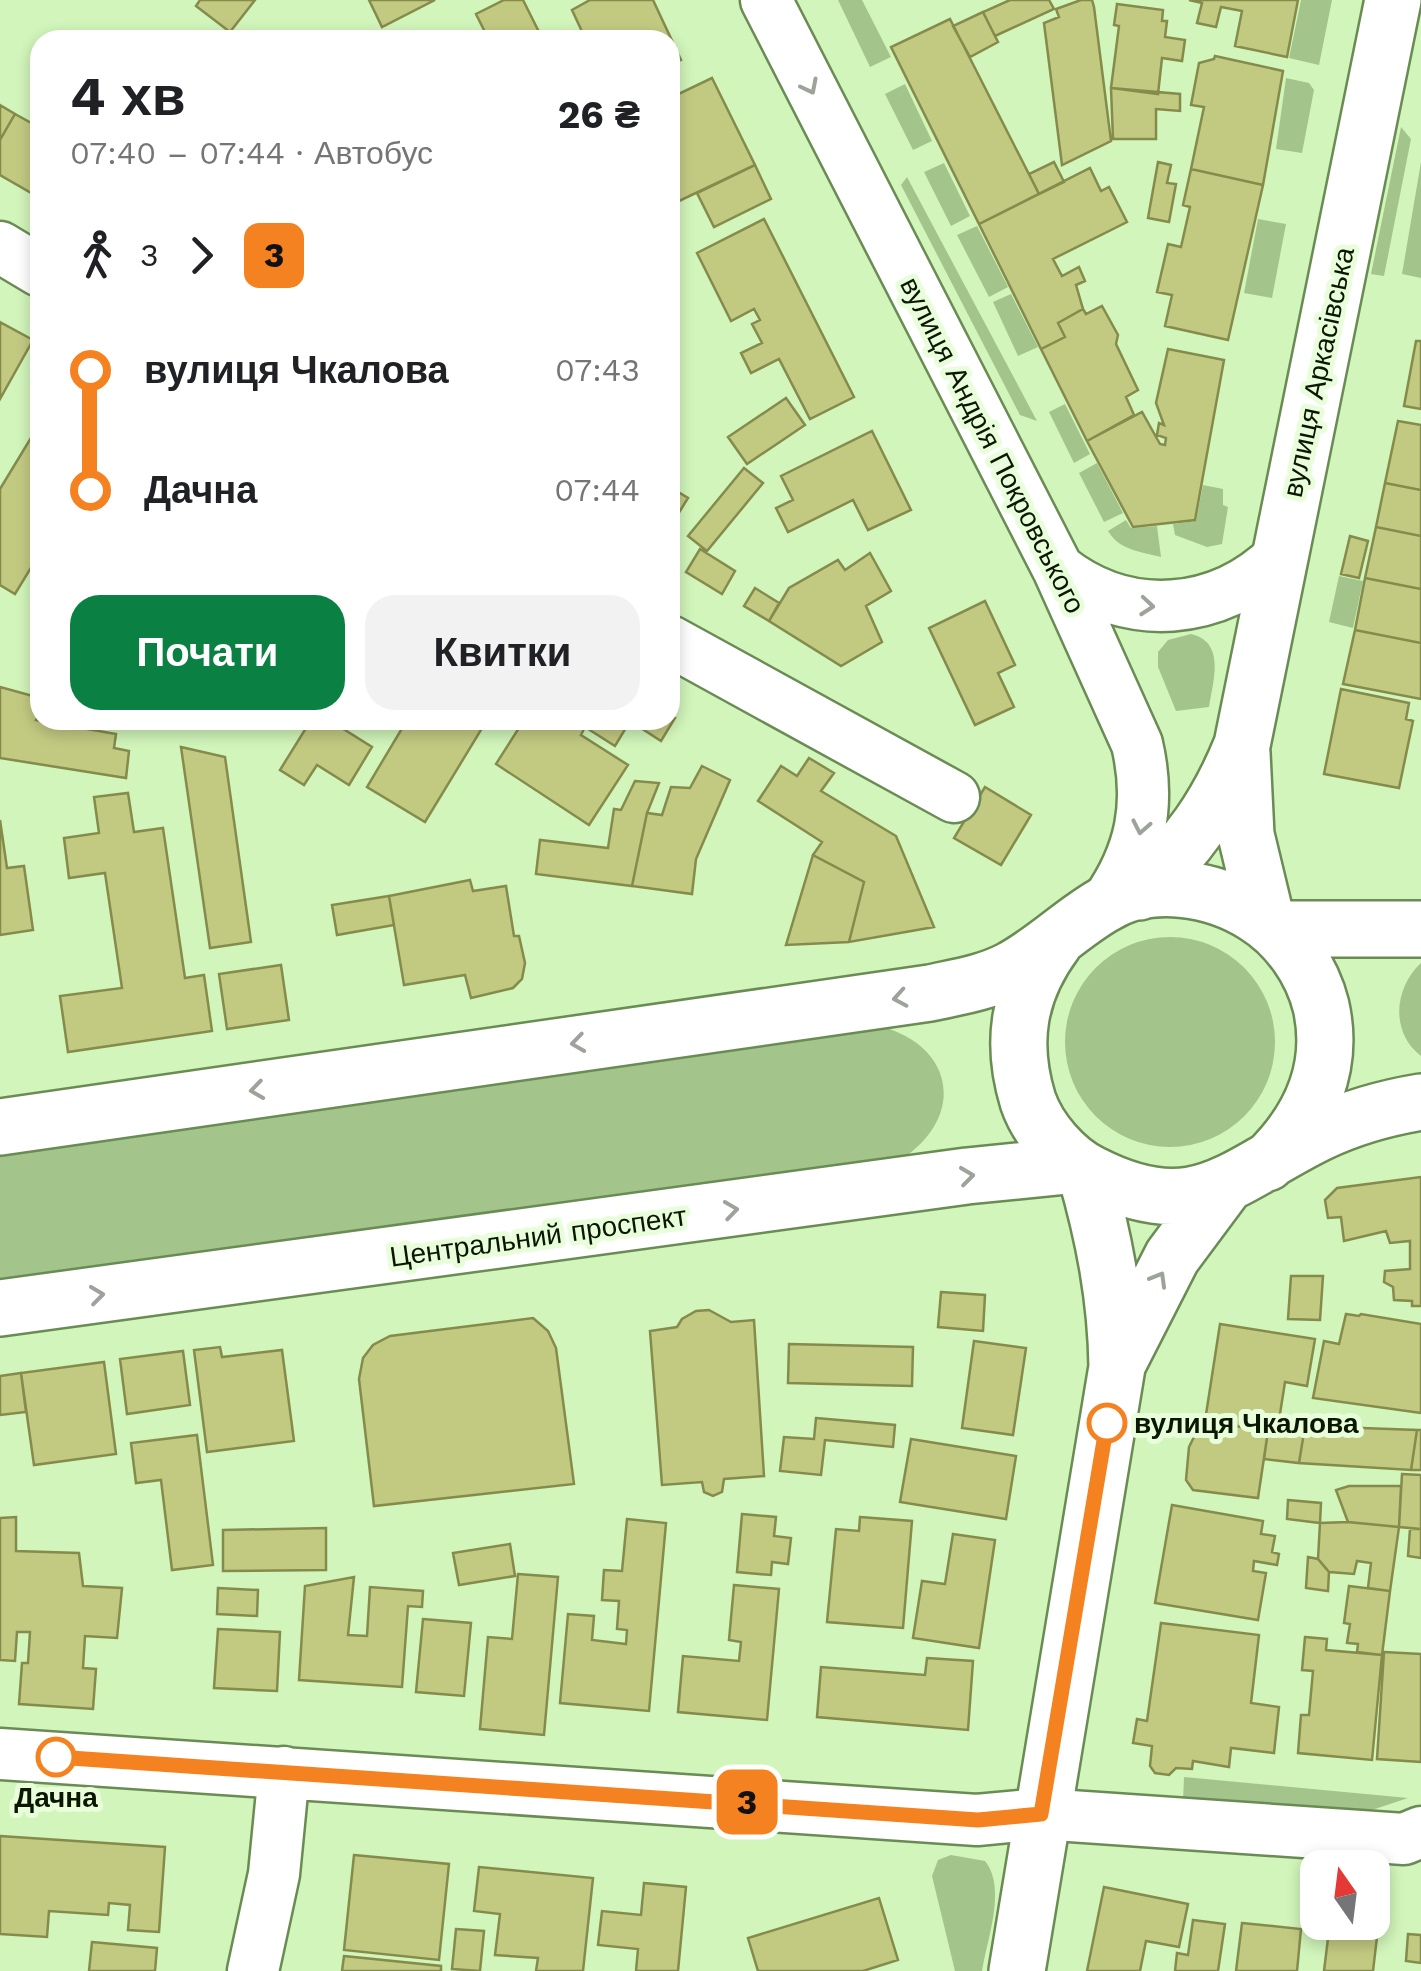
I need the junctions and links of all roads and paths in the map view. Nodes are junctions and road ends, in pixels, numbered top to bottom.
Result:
1 (766, 0) edge
2 (1394, 0) edge
3 (0, 247) edge
4 (30, 265) edge
5 (1281, 555) junction
6 (1058, 570) junction
7 (680, 646) edge
8 (1242, 745) junction
9 (954, 797) dead end
10 (1122, 898) junction
11 (1271, 926) junction
12 (1421, 930) edge
13 (1059, 937) junction
14 (1421, 1102) edge
15 (0, 1127) edge
16 (1081, 1168) junction
17 (1245, 1175) junction
18 (0, 1308) edge
19 (1117, 1367) junction
20 (0, 1754) edge
21 (284, 1772) junction
22 (1041, 1814) junction
23 (1421, 1832) edge
24 (254, 1971) edge
25 (1017, 1971) edge

1 -> 6 street, вулиця Андрія Покровського
2 - 5 main road, вулиця Аркасівська
3 - 4 street
6 -> 5 street
5 - 8 main road, вулиця Аркасівська
6 -> 10 street, вулиця Андрія Покровського
7 - 9 street
8 - 10 main road, вулиця Аркасівська
8 - 11 main road, вулиця Аркасівська
10 - 11 main road
10 - 13 main road
11 - 12 main road
11 - 17 main road, вулиця Аркасівська
13 -> 15 main road
13 - 16 main road, вулиця Аркасівська
14 - 17 main road
16 - 17 main road
18 -> 16 main road, Центральний проспект
16 - 19 main road, вулиця Аркасівська
19 -> 17 main road, вулиця Аркасівська
19 - 22 main road, вулиця Аркасівська
20 - 21 street
21 - 22 street
21 - 24 street
22 - 23 street
22 - 25 main road, вулиця Аркасівська

